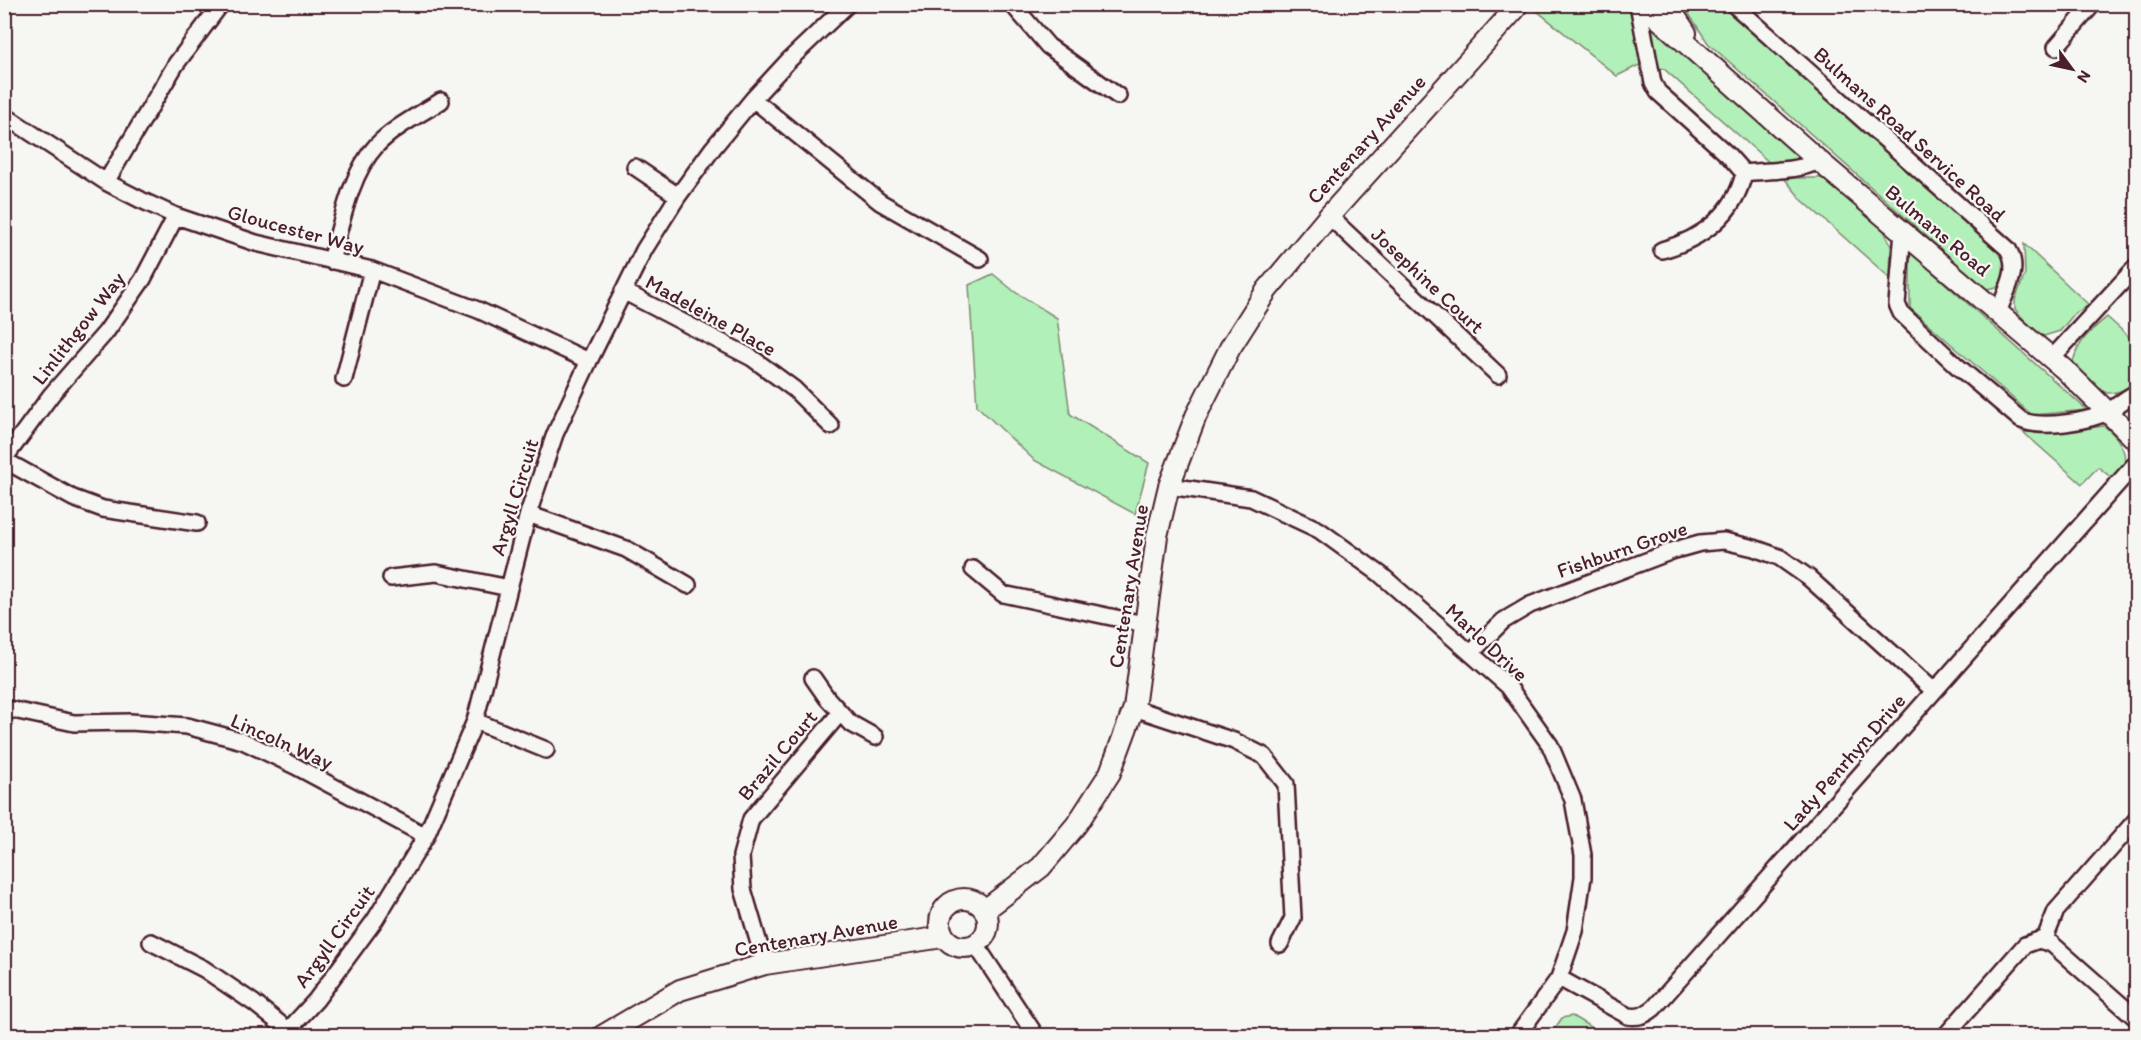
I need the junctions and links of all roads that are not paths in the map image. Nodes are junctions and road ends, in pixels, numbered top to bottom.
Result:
1 (221, 4) edge
2 (848, 4) edge
3 (1012, 4) edge
4 (1640, 4) edge
5 (1667, 4) edge
6 (1733, 4) edge
7 (2093, 4) edge
8 (1520, 6) edge
9 (2056, 47) dead end
10 (1705, 60) junction
11 (1118, 96) dead end
12 (753, 99) junction
13 (441, 101) dead end
14 (4, 115) edge
15 (1820, 161) junction
16 (635, 167) dead end
17 (1744, 173) junction
18 (106, 182) junction
19 (678, 196) junction
20 (176, 216) junction
21 (1329, 216) junction
22 (1903, 231) junction
23 (1662, 250) dead end
24 (980, 259) dead end
25 (331, 261) junction
26 (2136, 267) edge
27 (372, 270) junction
28 (623, 291) junction
29 (1998, 313) junction
30 (2051, 359) junction
31 (589, 361) junction
32 (1498, 375) dead end
33 (344, 379) dead end
34 (2136, 393) edge
35 (2108, 411) junction
36 (831, 426) dead end
37 (2136, 440) edge
38 (4, 460) edge
39 (2136, 463) edge
40 (1169, 486) junction
41 (528, 514) junction
42 (197, 523) dead end
43 (974, 569) dead end
44 (392, 578) dead end
45 (688, 585) dead end
46 (509, 588) junction
47 (1144, 624) junction
48 (1471, 653) junction
49 (813, 678) dead end
50 (1934, 691) junction
51 (4, 708) edge
52 (1134, 708) junction
53 (840, 713) junction
54 (475, 721) junction
55 (875, 736) dead end
56 (546, 750) dead end
57 (2136, 820) edge
58 (426, 836) junction
59 (985, 910) junction
60 (943, 936) junction
61 (2044, 941) junction
62 (151, 942) dead end
63 (1280, 944) dead end
64 (976, 945) junction
65 (765, 964) junction
66 (1559, 978) junction
67 (2136, 1018) edge
68 (285, 1033) edge
69 (602, 1035) edge
70 (1036, 1035) edge
71 (1517, 1035) edge
72 (1945, 1035) edge

1 - 18 street
2 - 12 street, Argyll Circuit
3 - 11 street
4 - 10 street, Bulmans Road
4 - 17 street
5 - 10 street, Bulmans Road
6 - 29 street, Bulmans Road Service Road
7 - 9 street
8 - 21 street, Centenary Avenue
10 - 15 street, Bulmans Road
12 - 19 street, Argyll Circuit
12 - 24 street
13 - 25 street
14 - 18 street, Gloucester Way
15 - 17 street
15 - 22 street, Bulmans Road
16 - 19 street
17 - 23 street
18 - 20 street, Gloucester Way
19 - 28 street, Argyll Circuit
20 - 25 street, Gloucester Way
20 - 38 street, Linlithgow Way
21 - 32 street, Josephine Court
21 - 40 street, Centenary Avenue
22 - 29 street, Bulmans Road
22 - 35 street
25 - 27 street, Gloucester Way
26 - 30 street
27 - 31 street, Gloucester Way
27 - 33 street
28 - 31 street, Argyll Circuit
28 - 36 street, Madeleine Place
29 - 30 street, Bulmans Road
30 - 35 street, Bulmans Road
31 - 41 street, Argyll Circuit
34 - 35 street
35 - 37 street, Bulmans Road
38 - 42 street
39 - 50 street, Lady Penrhyn Drive
40 - 47 street, Centenary Avenue
40 - 48 street, Marlo Drive
41 - 45 street
41 - 46 street, Argyll Circuit
43 - 47 street
44 - 46 street
46 - 54 street, Argyll Circuit
47 - 52 street, Centenary Avenue
48 - 50 street, Fishburn Grove
48 - 66 street, Marlo Drive
49 - 53 street, Brazil Court
50 - 66 street, Lady Penrhyn Drive
51 - 58 street, Lincoln Way
52 - 59 street, Centenary Avenue
52 - 63 street
53 - 55 street, Brazil Court
53 - 65 street, Brazil Court
54 - 56 street
54 - 58 street, Argyll Circuit
57 - 61 street
58 - 68 street, Argyll Circuit
59 - 60 street
59 - 64 street
60 - 64 street
60 - 65 street, Centenary Avenue
61 - 67 street
61 - 72 street
62 - 68 street
64 - 70 street
65 - 69 street, Centenary Avenue
66 - 71 street, Marlo Drive

